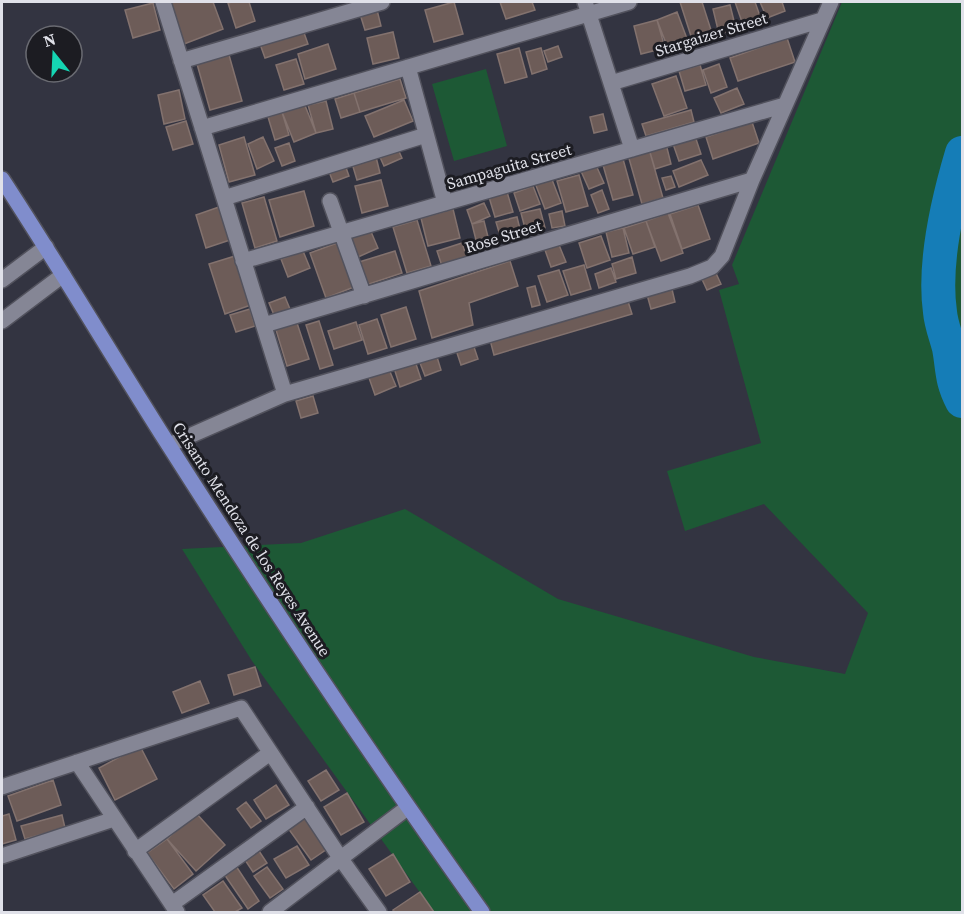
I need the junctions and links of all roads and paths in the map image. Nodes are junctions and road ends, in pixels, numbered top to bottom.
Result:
1 (163, 2) edge
2 (382, 2) edge
3 (629, 2) edge
4 (831, 2) edge
5 (587, 8) edge
6 (822, 20) junction
7 (181, 61) junction
8 (408, 67) junction
9 (611, 83) junction
10 (785, 105) junction
11 (202, 128) junction
12 (426, 135) junction
13 (632, 149) junction
14 (2, 179) edge
15 (752, 180) junction
16 (224, 198) junction
17 (330, 201) dead end
18 (445, 203) junction
19 (341, 233) junction
20 (46, 247) junction
21 (243, 261) junction
22 (63, 275) junction
23 (2, 280) edge
24 (364, 296) junction
25 (2, 321) edge
26 (264, 325) junction
27 (285, 394) junction
28 (168, 445) junction
29 (270, 753) junction
30 (76, 762) junction
31 (2, 787) edge
32 (307, 807) junction
33 (408, 808) junction
34 (114, 819) junction
35 (135, 851) junction
36 (2, 856) edge
37 (341, 859) junction
38 (175, 908) edge
39 (270, 912) edge
40 (379, 912) edge
41 (482, 912) edge

1 - 7 street
2 - 7 street
3 - 5 street
4 - 6 street
5 - 8 street
5 - 9 street
6 - 9 street, Stargaizer Street
6 - 10 street
7 - 11 street
8 - 11 street
8 - 12 street
9 - 13 street
10 - 13 street, Sampaguita Street
10 - 15 street
11 - 16 street
12 - 16 street
12 - 18 street
13 - 18 street, Sampaguita Street
14 - 20 main road, Crisanto Mendoza de los Reyes Avenue
15 - 24 street, Rose Street
15 - 27 street
16 - 21 street
17 - 19 street
18 - 19 street, Sampaguita Street
19 - 21 street, Sampaguita Street
19 - 24 street
20 - 22 main road, Crisanto Mendoza de los Reyes Avenue
20 - 23 street
21 - 26 street
22 - 25 street
22 - 28 main road, Crisanto Mendoza de los Reyes Avenue
24 - 26 street, Rose Street
26 - 27 street
27 - 28 street
28 - 33 main road, Crisanto Mendoza de los Reyes Avenue
29 - 30 street
29 - 32 street
29 - 35 street
30 - 31 street
30 - 34 street
32 - 37 street
32 - 38 street
33 - 37 street
33 - 41 main road, Crisanto Mendoza de los Reyes Avenue
34 - 35 street
34 - 36 street
35 - 38 street
37 - 39 street
37 - 40 street

